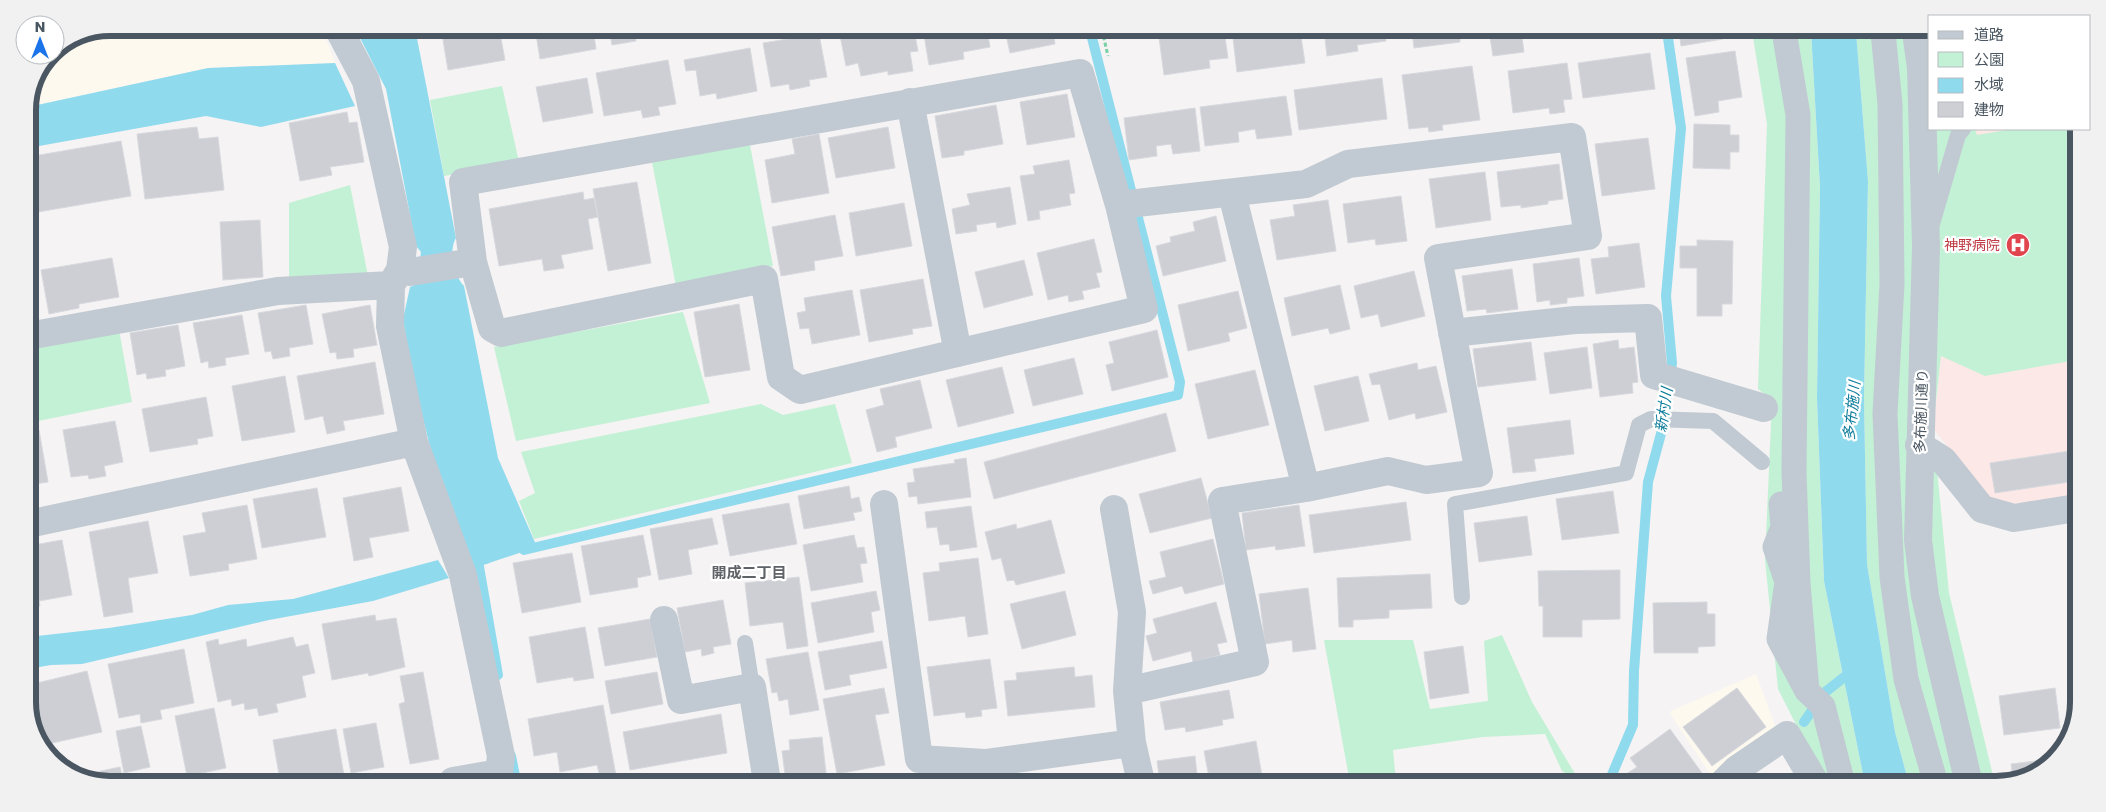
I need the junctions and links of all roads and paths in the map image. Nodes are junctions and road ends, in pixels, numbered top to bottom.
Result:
1 (342, 36) edge
2 (1785, 36) edge
3 (1883, 36) edge
4 (1917, 36) edge
5 (910, 102) junction
6 (1962, 130) edge
7 (1232, 194) junction
8 (1130, 204) junction
9 (1926, 246) junction
10 (468, 263) junction
11 (401, 276) junction
12 (1452, 333) junction
13 (36, 335) edge
14 (958, 353) junction
15 (1764, 408) dead end
16 (414, 442) junction
17 (1919, 445) junction
18 (1762, 462) dead end
19 (1306, 488) junction
20 (884, 504) dead end
21 (1114, 509) dead end
22 (2070, 509) edge
23 (36, 522) edge
24 (1462, 597) dead end
25 (664, 620) dead end
26 (745, 643) dead end
27 (752, 687) junction
28 (1127, 691) junction
29 (1132, 743) junction
30 (500, 776) edge
31 (765, 776) edge
32 (1140, 776) edge
33 (1730, 776) edge
34 (1811, 776) edge
35 (1840, 776) edge
36 (1934, 776) edge
37 (1967, 776) edge

1 - 11 street
2 - 35 street
3 - 36 street
4 - 9 street, 多布施川通り
5 - 8 street
5 - 10 street
5 - 14 street
6 - 9 lane
7 - 8 street
7 - 12 street
7 - 19 street
8 - 14 street
9 - 17 street, 多布施川通り
10 - 11 street
10 - 14 street
11 - 13 street
11 - 16 street
12 - 15 street
12 - 19 street
16 - 23 street
16 - 30 street
17 - 22 street
17 - 37 street, 多布施川通り
18 - 24 lane
19 - 28 street
20 - 29 street
21 - 28 street
25 - 27 street
26 - 27 lane
27 - 31 street
28 - 29 street
29 - 32 street
33 - 34 street

